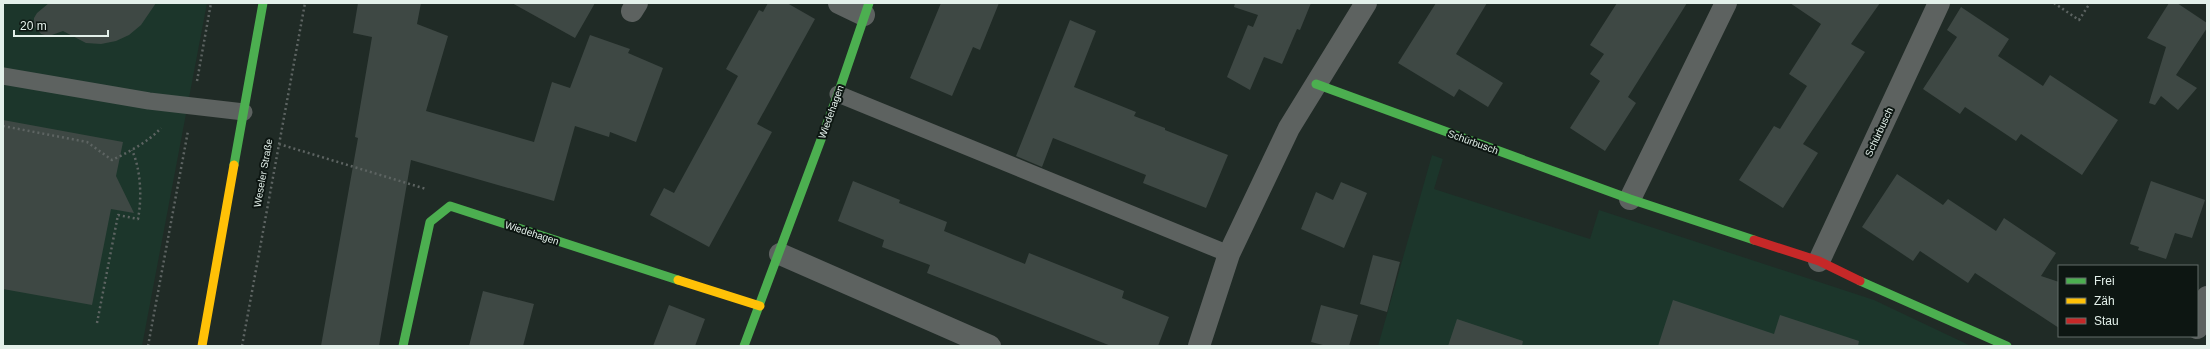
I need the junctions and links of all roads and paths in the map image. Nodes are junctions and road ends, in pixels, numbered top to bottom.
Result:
1 (211, 3) edge
2 (263, 3) edge
3 (305, 3) edge
4 (839, 3) edge
5 (1366, 3) edge
6 (1726, 3) edge
7 (1939, 3) edge
8 (2054, 3) edge
9 (2090, 3) edge
10 (866, 9) edge
11 (3, 76) edge
12 (1316, 84) junction
13 (838, 94) junction
14 (184, 106) junction
15 (244, 112) junction
16 (3, 126) edge
17 (280, 144) junction
18 (132, 150) junction
19 (1630, 200) junction
20 (450, 206) junction
21 (780, 254) junction
22 (1229, 254) junction
23 (1819, 260) junction
24 (2207, 297) edge
25 (760, 306) junction
26 (97, 323) dead end
27 (2198, 325) edge
28 (148, 346) edge
29 (202, 346) edge
30 (242, 346) edge
31 (403, 346) edge
32 (744, 346) edge
33 (990, 346) edge
34 (1199, 346) edge
35 (2007, 346) edge

1 - 14 path
2 - 15 street
3 - 17 path, Weseler Straße
4 - 10 street, Wiedehagen
5 - 12 street
6 - 19 street
7 - 23 street, Schürbusch
8 - 9 path
10 - 13 street, Wiedehagen
11 - 14 lane
12 - 19 street, Schürbusch
12 - 22 street
13 - 21 street, Wiedehagen
13 - 22 lane
14 - 15 lane
14 - 18 path
14 - 28 path
15 - 29 street
16 - 18 path
17 - 20 path
17 - 30 path, Weseler Straße
18 - 26 path
19 - 23 street, Schürbusch
20 - 25 street, Wiedehagen
20 - 31 street
21 - 25 street, Wiedehagen
21 - 33 street
22 - 34 street
23 - 35 street, Schürbusch
24 - 27 street
25 - 32 street, Wiedehagen

